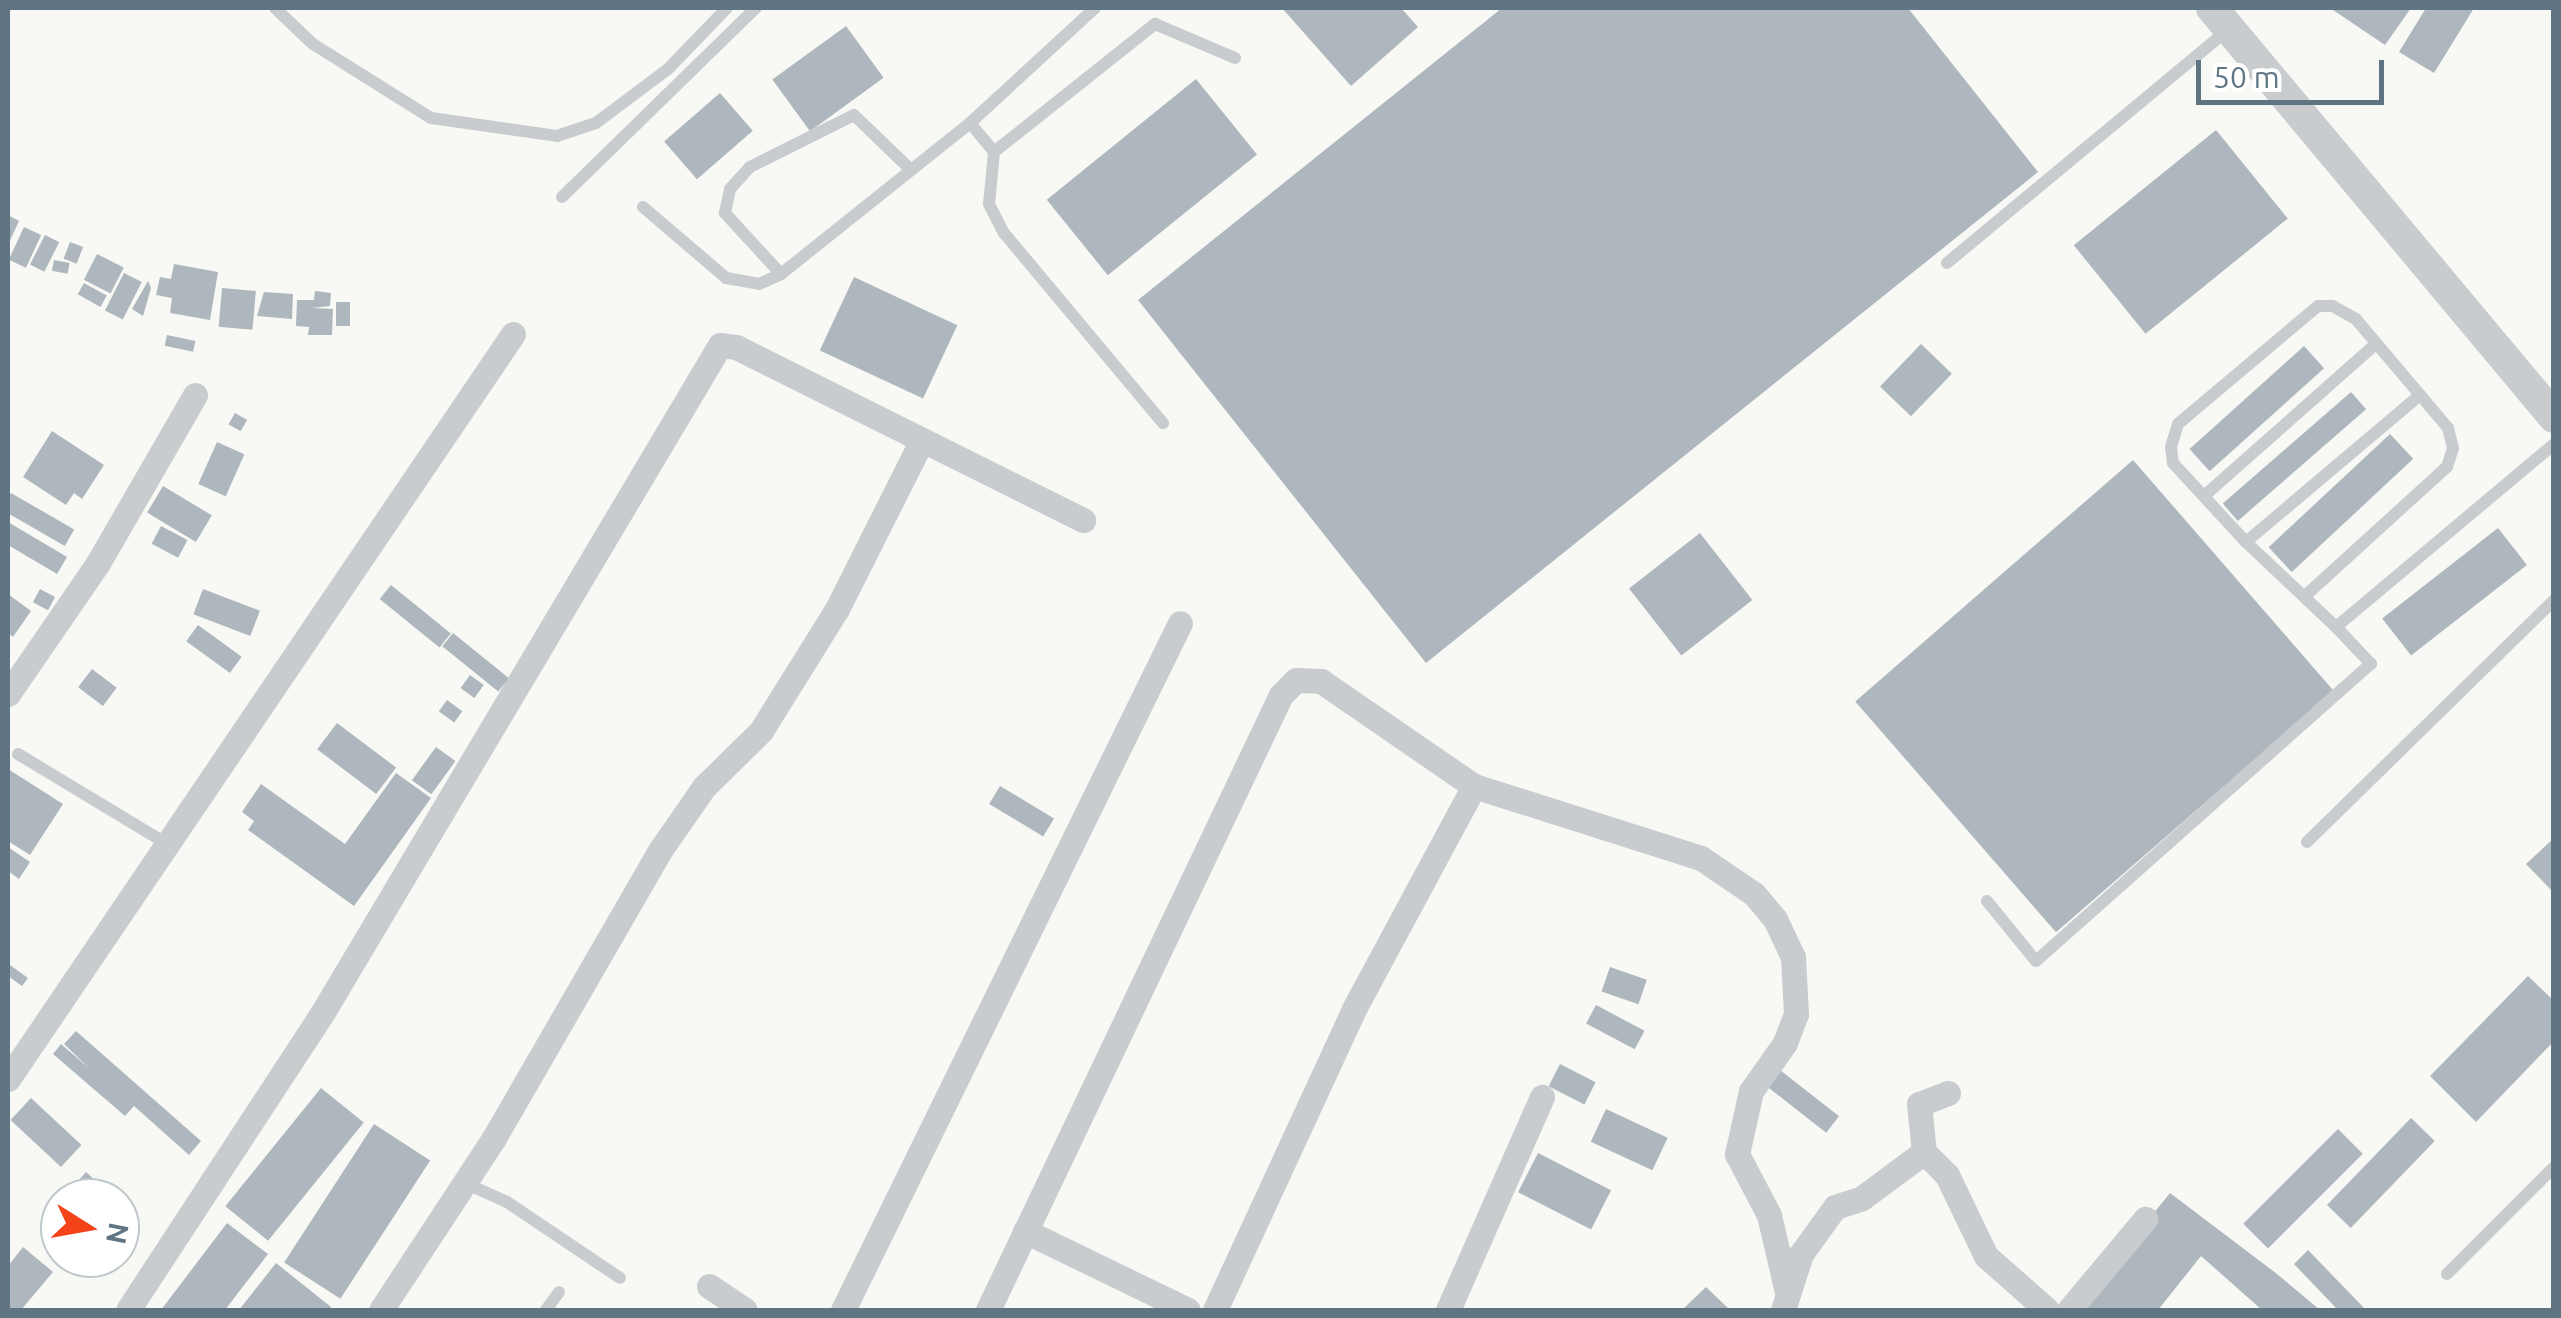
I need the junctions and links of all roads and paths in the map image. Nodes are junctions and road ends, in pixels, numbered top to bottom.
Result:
1 (275, 8) edge
2 (727, 8) edge
3 (756, 8) edge
4 (1090, 9) edge
5 (2221, 18) edge
6 (1234, 58) dead end
7 (970, 123) junction
8 (994, 152) junction
9 (910, 169) junction
10 (562, 196) dead end
11 (644, 208) dead end
12 (1947, 263) dead end
13 (781, 274) junction
14 (513, 334) dead end
15 (2376, 344) junction
16 (195, 395) dead end
17 (2420, 395) junction
18 (2554, 417) edge
19 (1163, 422) dead end
20 (922, 440) junction
21 (2554, 444) edge
22 (2204, 496) junction
23 (1083, 520) dead end
24 (2246, 542) junction
25 (2305, 596) junction
26 (2554, 600) edge
27 (1180, 622) dead end
28 (2336, 627) junction
29 (8, 694) edge
30 (18, 754) dead end
31 (1474, 786) junction
32 (2308, 842) dead end
33 (167, 844) junction
34 (1987, 901) dead end
35 (8, 1079) edge
36 (1948, 1093) dead end
37 (1542, 1097) dead end
38 (1924, 1152) junction
39 (2554, 1167) edge
40 (465, 1183) junction
41 (2144, 1219) dead end
42 (1025, 1232) junction
43 (2447, 1274) dead end
44 (620, 1278) dead end
45 (708, 1286) dead end
46 (559, 1292) dead end
47 (1785, 1300) edge
48 (128, 1310) edge
49 (381, 1310) edge
50 (546, 1310) edge
51 (744, 1310) edge
52 (843, 1310) edge
53 (988, 1310) edge
54 (1188, 1310) edge
55 (1215, 1310) edge
56 (1448, 1310) edge
57 (2047, 1310) edge
58 (2069, 1310) edge

1 - 2 lane
3 - 10 lane
4 - 7 lane
5 - 12 lane
5 - 18 street
6 - 8 lane
7 - 8 lane
7 - 9 lane
8 - 19 lane
9 - 13 lane
9 - 13 lane
11 - 13 lane
14 - 33 street
15 - 17 lane
15 - 22 lane
15 - 22 lane
16 - 29 street
17 - 24 lane
17 - 25 lane
20 - 23 street
20 - 40 street
20 - 48 street
21 - 28 lane
22 - 24 lane
24 - 25 lane
25 - 28 lane
26 - 32 lane
27 - 52 street
28 - 34 lane
30 - 33 lane
31 - 42 street
31 - 47 street
31 - 55 street
33 - 35 street
36 - 38 street
37 - 56 street
38 - 47 street
38 - 57 street
39 - 43 lane
40 - 44 lane
40 - 49 street
41 - 58 street
42 - 53 street
42 - 54 street
45 - 51 street
46 - 50 lane

